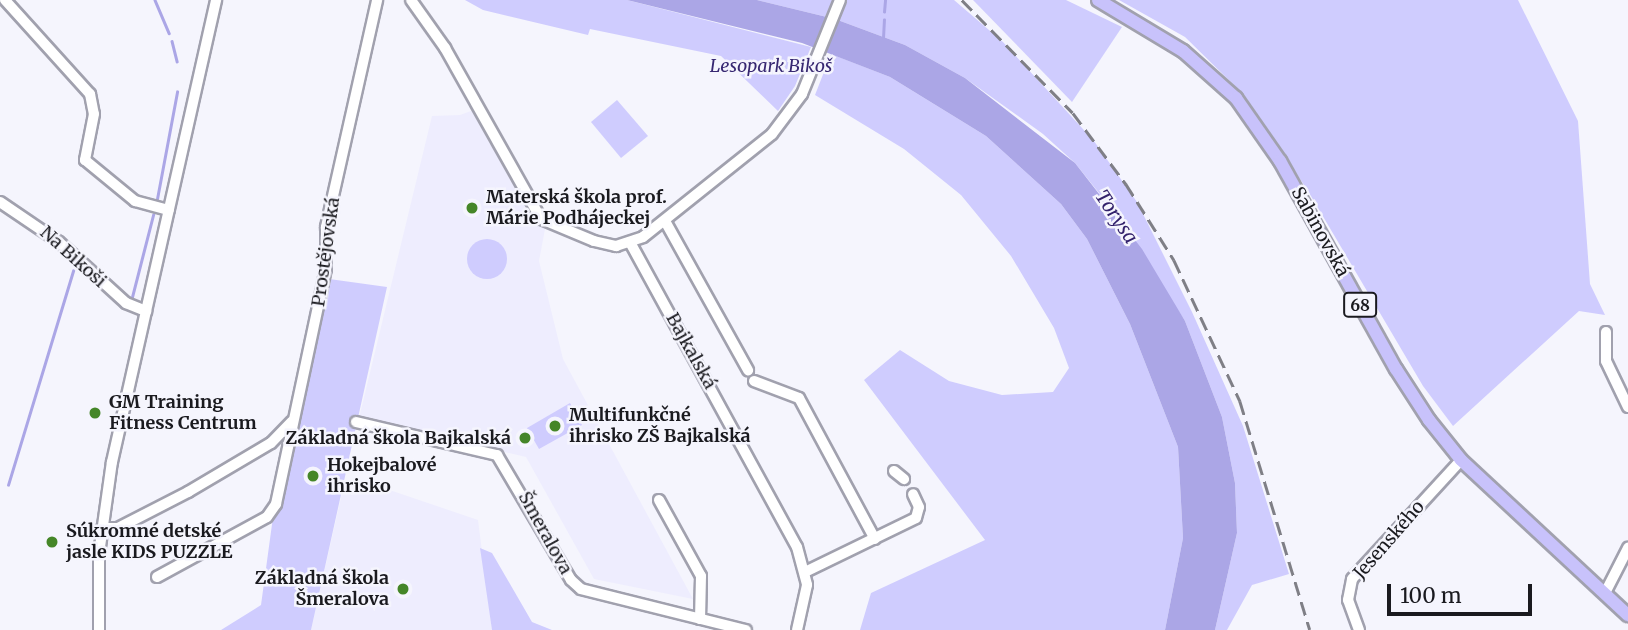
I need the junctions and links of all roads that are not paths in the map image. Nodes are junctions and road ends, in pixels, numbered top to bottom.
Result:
1 (5, 0) edge
2 (216, 0) edge
3 (377, 0) edge
4 (411, 0) edge
5 (840, 0) edge
6 (1098, 0) edge
7 (0, 202) edge
8 (169, 210) junction
9 (665, 221) junction
10 (631, 244) junction
11 (146, 311) junction
12 (1605, 331) dead end
13 (748, 370) dead end
14 (754, 381) dead end
15 (1628, 407) edge
16 (292, 421) junction
17 (356, 422) dead end
18 (271, 443) junction
19 (286, 456) junction
20 (1461, 460) junction
21 (894, 471) dead end
22 (904, 479) dead end
23 (913, 494) dead end
24 (659, 500) dead end
25 (102, 528) junction
26 (875, 539) junction
27 (1628, 548) edge
28 (805, 572) junction
29 (157, 577) dead end
30 (1605, 593) junction
31 (1628, 615) edge
32 (700, 619) junction
33 (99, 630) edge
34 (746, 630) edge
35 (797, 630) edge
36 (1359, 630) edge

1 - 8 street
2 - 8 street
3 - 16 street, Prostějovská
4 - 10 street
5 - 9 street
6 - 20 main road, Sabinovská / 68
7 - 11 street, Na Bikoši
8 - 11 street
9 - 10 street
9 - 13 street
10 - 28 street, Bajkalská
11 - 25 street
12 - 15 street
14 - 26 street
16 - 18 street
16 - 19 street, Prostějovská
17 - 32 street, Šmeralova
18 - 19 street
18 - 25 street
19 - 29 street, Prostějovská
20 - 30 main road, Sabinovská / 68
20 - 36 street, Jesenského
21 - 22 street
23 - 26 street
24 - 32 street
25 - 33 street
26 - 28 street
27 - 30 street
28 - 35 street, Bajkalská
30 - 31 main road, Sabinovská / 68
32 - 34 street, Šmeralova

